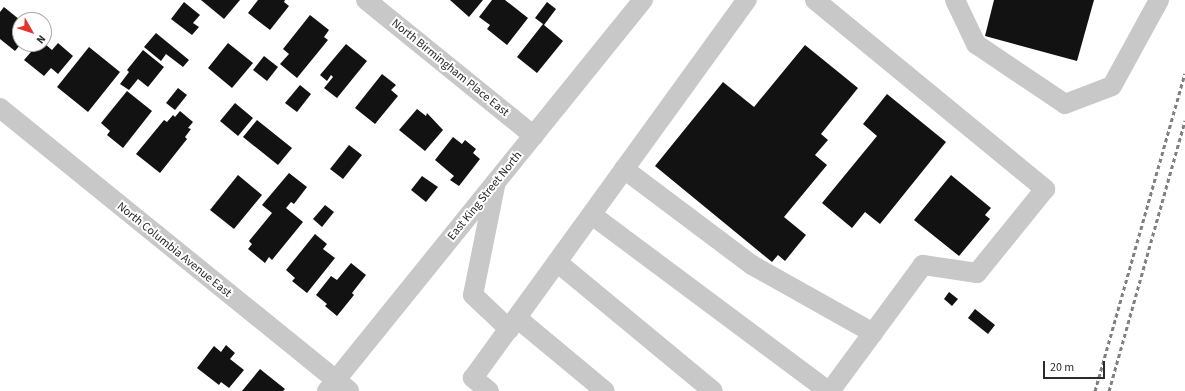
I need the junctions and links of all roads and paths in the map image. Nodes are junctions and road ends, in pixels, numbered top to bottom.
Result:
1 (366, 0) edge
2 (643, 0) edge
3 (747, 0) edge
4 (815, 0) edge
5 (956, 0) edge
6 (1159, 0) edge
7 (0, 108) edge
8 (534, 136) junction
9 (624, 169) junction
10 (496, 182) junction
11 (592, 214) junction
12 (557, 262) junction
13 (513, 323) junction
14 (873, 333) junction
15 (337, 388) edge
16 (489, 391) edge
17 (605, 391) edge
18 (713, 391) edge
19 (829, 391) edge

1 - 8 street, North Birmingham Place East
2 - 8 street, East King Street North
3 - 9 street
4 - 14 street
5 - 6 street
7 - 15 street, North Columbia Avenue East
8 - 10 street, East King Street North
9 - 11 street
9 - 14 street
10 - 13 street
10 - 15 street, East King Street North
11 - 12 street
11 - 19 street
12 - 13 street
12 - 18 street
13 - 16 street
13 - 17 street
14 - 19 street

